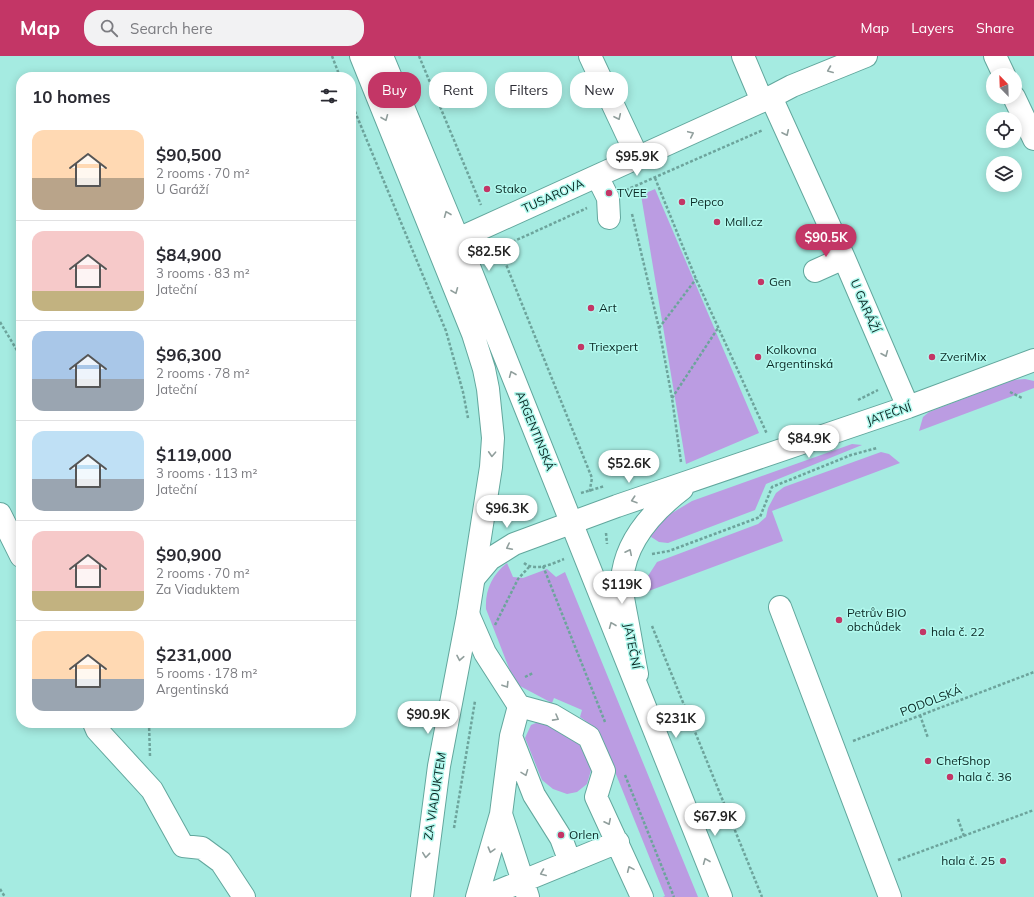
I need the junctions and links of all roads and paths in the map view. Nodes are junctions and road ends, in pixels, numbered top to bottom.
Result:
1 (332, 56) edge
2 (361, 56) edge
3 (382, 56) edge
4 (419, 56) edge
5 (590, 56) edge
6 (743, 56) edge
7 (866, 56) edge
8 (995, 56) edge
9 (1001, 68) edge
10 (338, 72) edge
11 (766, 99) junction
12 (1017, 104) edge
13 (356, 114) edge
14 (767, 128) dead end
15 (1034, 139) edge
16 (638, 158) junction
17 (597, 176) junction
18 (655, 178) junction
19 (618, 201) junction
20 (484, 211) dead end
21 (632, 213) dead end
22 (458, 239) junction
23 (498, 243) dead end
24 (499, 248) junction
25 (844, 258) junction
26 (815, 271) dead end
27 (696, 279) junction
28 (0, 322) edge
29 (659, 328) junction
30 (718, 328) junction
31 (16, 349) edge
32 (1034, 360) edge
33 (875, 384) dead end
34 (672, 398) junction
35 (856, 400) dead end
36 (908, 407) junction
37 (469, 423) dead end
38 (761, 439) dead end
39 (877, 448) dead end
40 (690, 473) junction
41 (590, 490) dead end
42 (0, 514) edge
43 (571, 523) junction
44 (16, 546) edge
45 (646, 556) dead end
46 (557, 562) dead end
47 (474, 578) junction
48 (780, 607) dead end
49 (468, 614) junction
50 (649, 619) dead end
51 (493, 630) dead end
52 (1034, 672) edge
53 (476, 694) dead end
54 (642, 700) junction
55 (519, 706) junction
56 (920, 715) junction
57 (96, 728) edge
58 (511, 736) junction
59 (928, 738) dead end
60 (834, 748) junction
61 (1034, 810) edge
62 (501, 814) junction
63 (958, 819) dead end
64 (453, 835) dead end
65 (964, 836) junction
66 (618, 842) junction
67 (570, 862) junction
68 (879, 868) junction
69 (0, 889) edge
70 (525, 889) edge
71 (717, 893) edge
72 (5, 897) edge
73 (244, 897) edge
74 (422, 897) edge
75 (477, 897) edge
76 (484, 897) edge
77 (642, 897) edge
78 (762, 897) edge
79 (890, 897) edge

1 - 10 path
2 -> 47 street
22 -> 3 street, ARGENTINSKÁ
4 - 20 path
5 -> 16 street
6 - 11 street, U GARÁŽÍ
7 -> 11 street, TUSAROVA
8 - 9 street
16 -> 11 street, TUSAROVA
11 -> 25 street, U GARÁŽÍ
12 - 15 street
13 - 37 path
14 - 18 path
16 - 17 street, TUSAROVA
17 - 19 street
17 - 22 street, TUSAROVA
18 - 19 path
18 - 27 path
19 - 24 path
21 - 29 path
43 -> 22 street, ARGENTINSKÁ
23 - 24 path
24 - 41 path
25 - 26 street
25 -> 36 street, U GARÁŽÍ
27 - 29 path
27 - 30 path
28 - 31 path
29 - 34 path
30 - 34 path
30 - 38 path
32 - 36 street, JATEČNÍ
33 - 35 path
34 - 40 path
36 - 40 street, JATEČNÍ
39 - 45 path
40 -> 43 street, JATEČNÍ
54 -> 40 street, JATEČNÍ
42 - 44 street
43 -> 47 street, JATEČNÍ
54 -> 43 street, ARGENTINSKÁ
46 - 51 path
47 - 49 street, ZA VIADUKTEM
48 - 60 street
49 -> 55 street
49 -> 74 street, ZA VIADUKTEM
50 - 78 path
52 - 56 path, PODOLSKÁ
53 - 64 path
71 -> 54 street, ARGENTINSKÁ
55 - 58 street
55 -> 66 street
56 - 59 path
56 - 60 path, PODOLSKÁ
57 - 73 street
58 - 62 street
58 -> 67 street
60 - 68 street
61 - 65 path
62 - 70 street
62 -> 75 street
63 - 65 path
65 - 68 path
66 - 67 street
77 -> 66 street
67 -> 70 street
68 - 79 street
69 - 72 path
70 - 76 street

